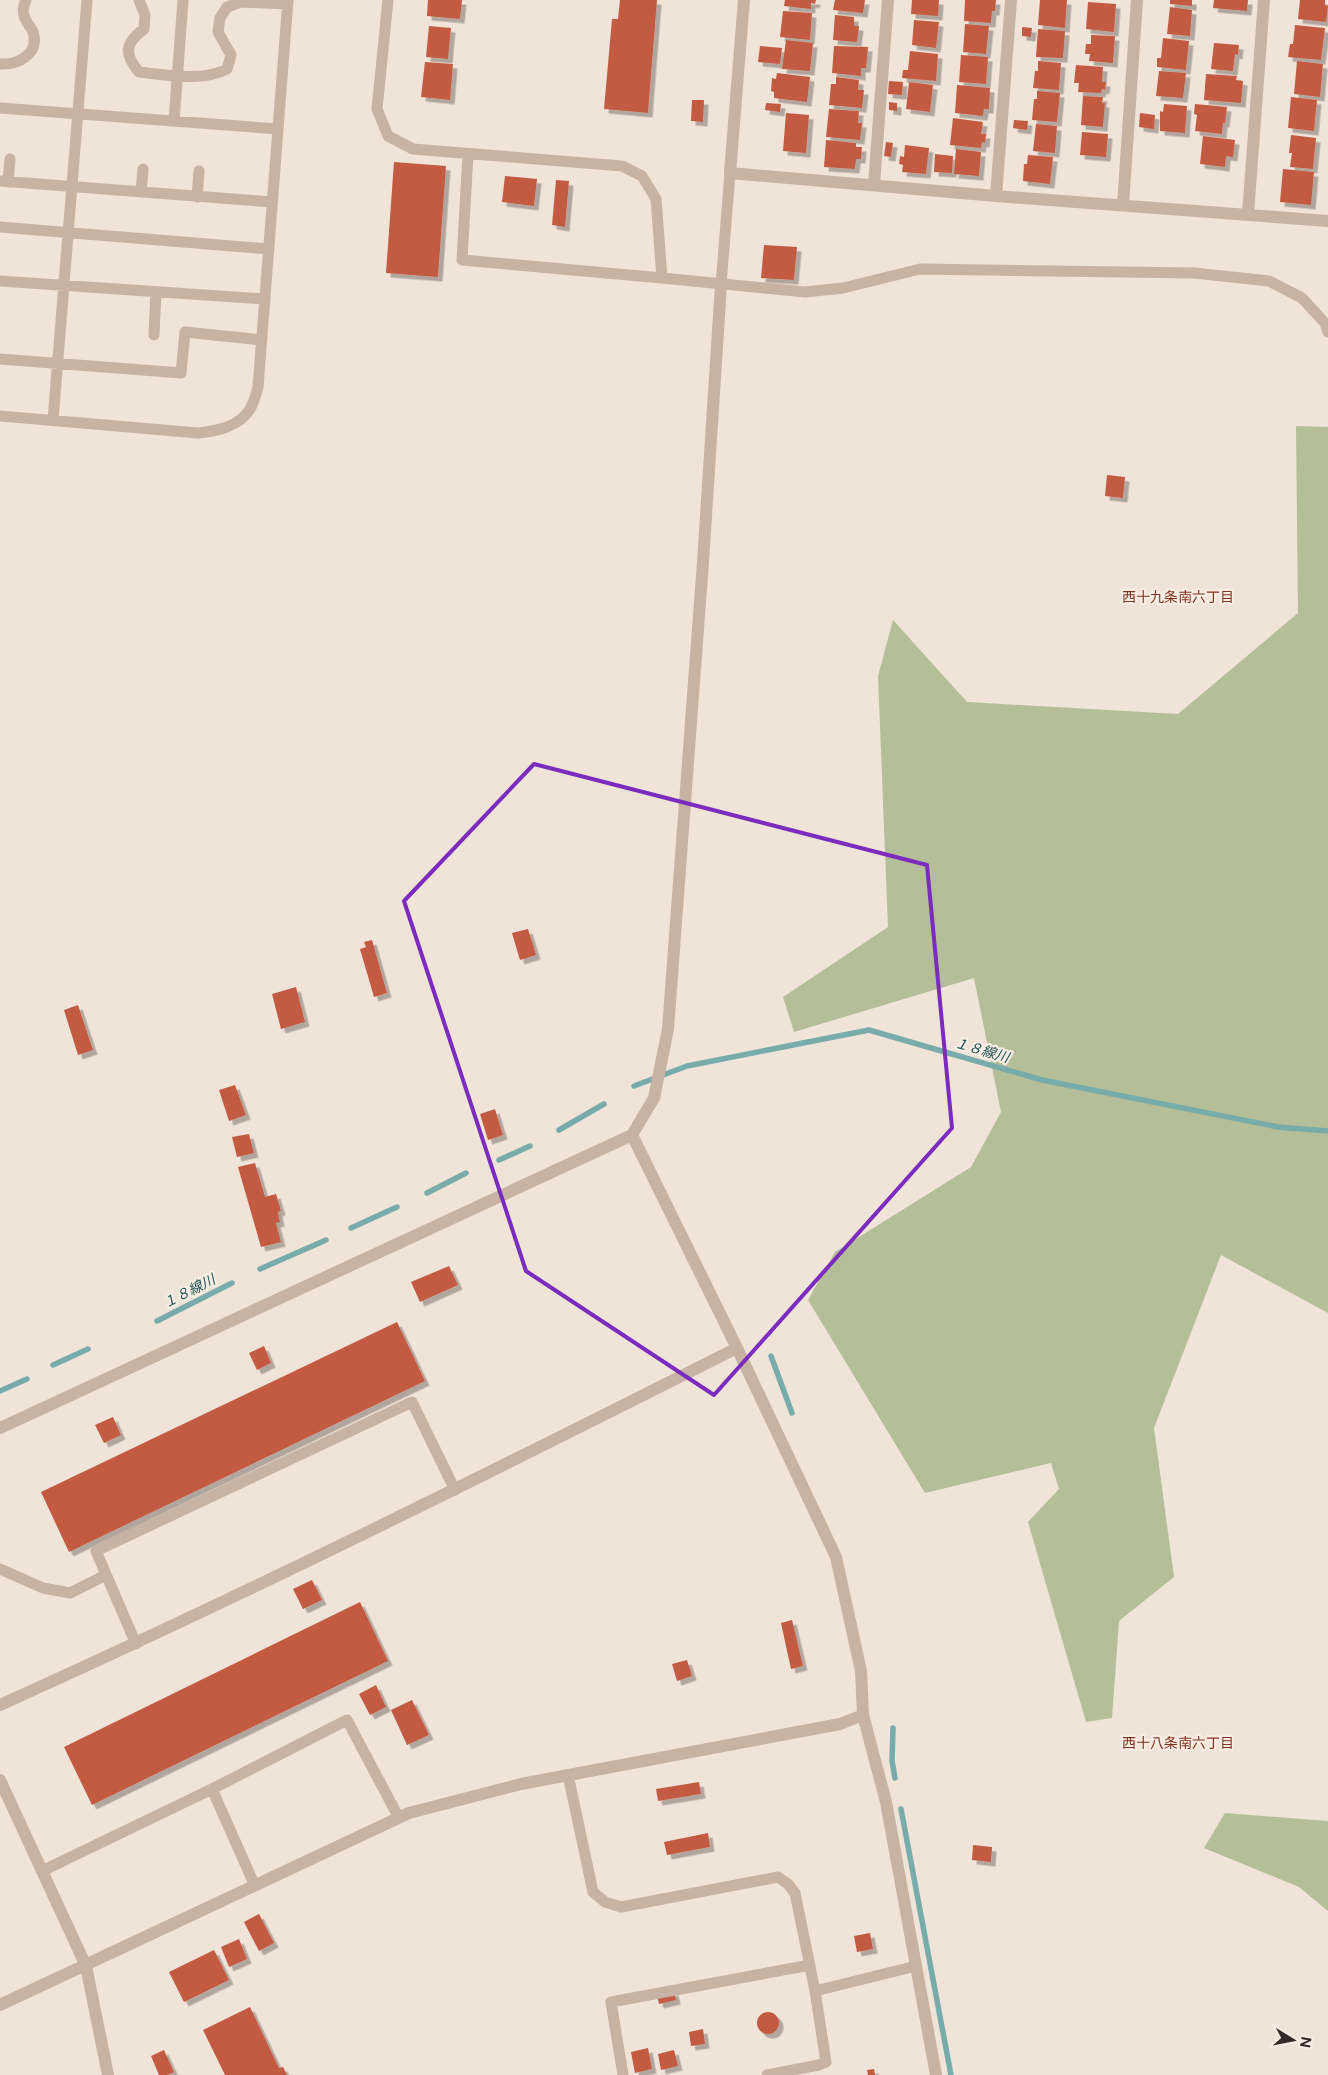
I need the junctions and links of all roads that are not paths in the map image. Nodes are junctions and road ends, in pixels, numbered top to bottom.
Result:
1 (26, 0) edge
2 (87, 0) edge
3 (139, 0) edge
4 (183, 0) edge
5 (387, 0) edge
6 (744, 0) edge
7 (888, 0) edge
8 (1011, 0) edge
9 (1137, 0) edge
10 (1264, 0) edge
11 (288, 2) edge
12 (0, 64) edge
13 (178, 75) junction
14 (0, 108) edge
15 (78, 114) junction
16 (174, 121) junction
17 (278, 129) junction
18 (468, 154) junction
19 (10, 159) dead end
20 (143, 169) dead end
21 (199, 170) dead end
22 (730, 173) junction
23 (4, 181) edge
24 (874, 184) junction
25 (72, 187) junction
26 (141, 192) junction
27 (197, 196) junction
28 (996, 196) junction
29 (272, 202) junction
30 (1122, 205) junction
31 (1248, 214) junction
32 (1328, 221) edge
33 (0, 227) edge
34 (68, 232) junction
35 (269, 249) junction
36 (662, 278) junction
37 (0, 281) edge
38 (64, 285) junction
39 (721, 285) junction
40 (156, 292) junction
41 (265, 299) junction
42 (1328, 332) edge
43 (154, 335) dead end
44 (262, 340) junction
45 (0, 359) edge
46 (58, 363) junction
47 (0, 416) edge
48 (53, 420) junction
49 (632, 1136) junction
50 (737, 1348) junction
51 (0, 1428) edge
52 (455, 1490) junction
53 (0, 1569) edge
54 (106, 1575) junction
55 (136, 1644) junction
56 (0, 1705) edge
57 (863, 1715) junction
58 (568, 1775) junction
59 (0, 1780) edge
60 (212, 1789) junction
61 (399, 1818) junction
62 (42, 1871) junction
63 (255, 1886) junction
64 (810, 1964) junction
65 (86, 1966) junction
66 (916, 1966) junction
67 (815, 1991) junction
68 (0, 2005) edge
69 (820, 2070) edge
70 (108, 2075) edge
71 (623, 2075) edge
72 (767, 2075) edge
73 (936, 2075) edge

1 - 12 lane
2 - 15 lane
3 - 13 lane
4 - 13 lane
5 - 18 lane
6 - 22 street
7 - 24 street
8 - 28 street
9 - 30 street
10 - 31 street
11 - 13 lane
11 - 17 lane
13 - 16 lane
14 - 15 lane
15 - 16 lane
15 - 25 lane
16 - 17 lane
17 - 29 lane
18 - 36 lane
18 - 36 lane
19 - 23 lane
20 - 26 lane
21 - 27 lane
22 - 24 street
22 - 39 lane
23 - 25 lane
24 - 28 street
25 - 26 lane
25 - 34 lane
26 - 27 lane
27 - 29 lane
28 - 30 street
29 - 35 lane
30 - 31 street
31 - 32 street
33 - 34 lane
34 - 35 lane
34 - 38 lane
35 - 41 lane
36 - 39 lane
37 - 38 lane
38 - 40 lane
38 - 46 lane
39 - 42 lane
39 - 49 street
40 - 41 lane
40 - 43 lane
41 - 44 lane
44 - 46 lane
44 - 48 lane
45 - 46 lane
46 - 48 lane
47 - 48 lane
49 - 50 street
49 - 51 street
50 - 52 street
50 - 57 street
52 - 54 lane
52 - 55 street
53 - 54 lane
54 - 55 lane
55 - 56 street
57 - 58 street
57 - 66 street
58 - 61 street
58 - 64 lane
59 - 62 street
60 - 61 lane
60 - 62 lane
60 - 63 lane
61 - 63 street
62 - 65 street
63 - 65 street
64 - 67 lane
64 - 71 lane
65 - 68 street
65 - 70 street
66 - 67 lane
66 - 73 street
67 - 69 lane
69 - 72 lane

